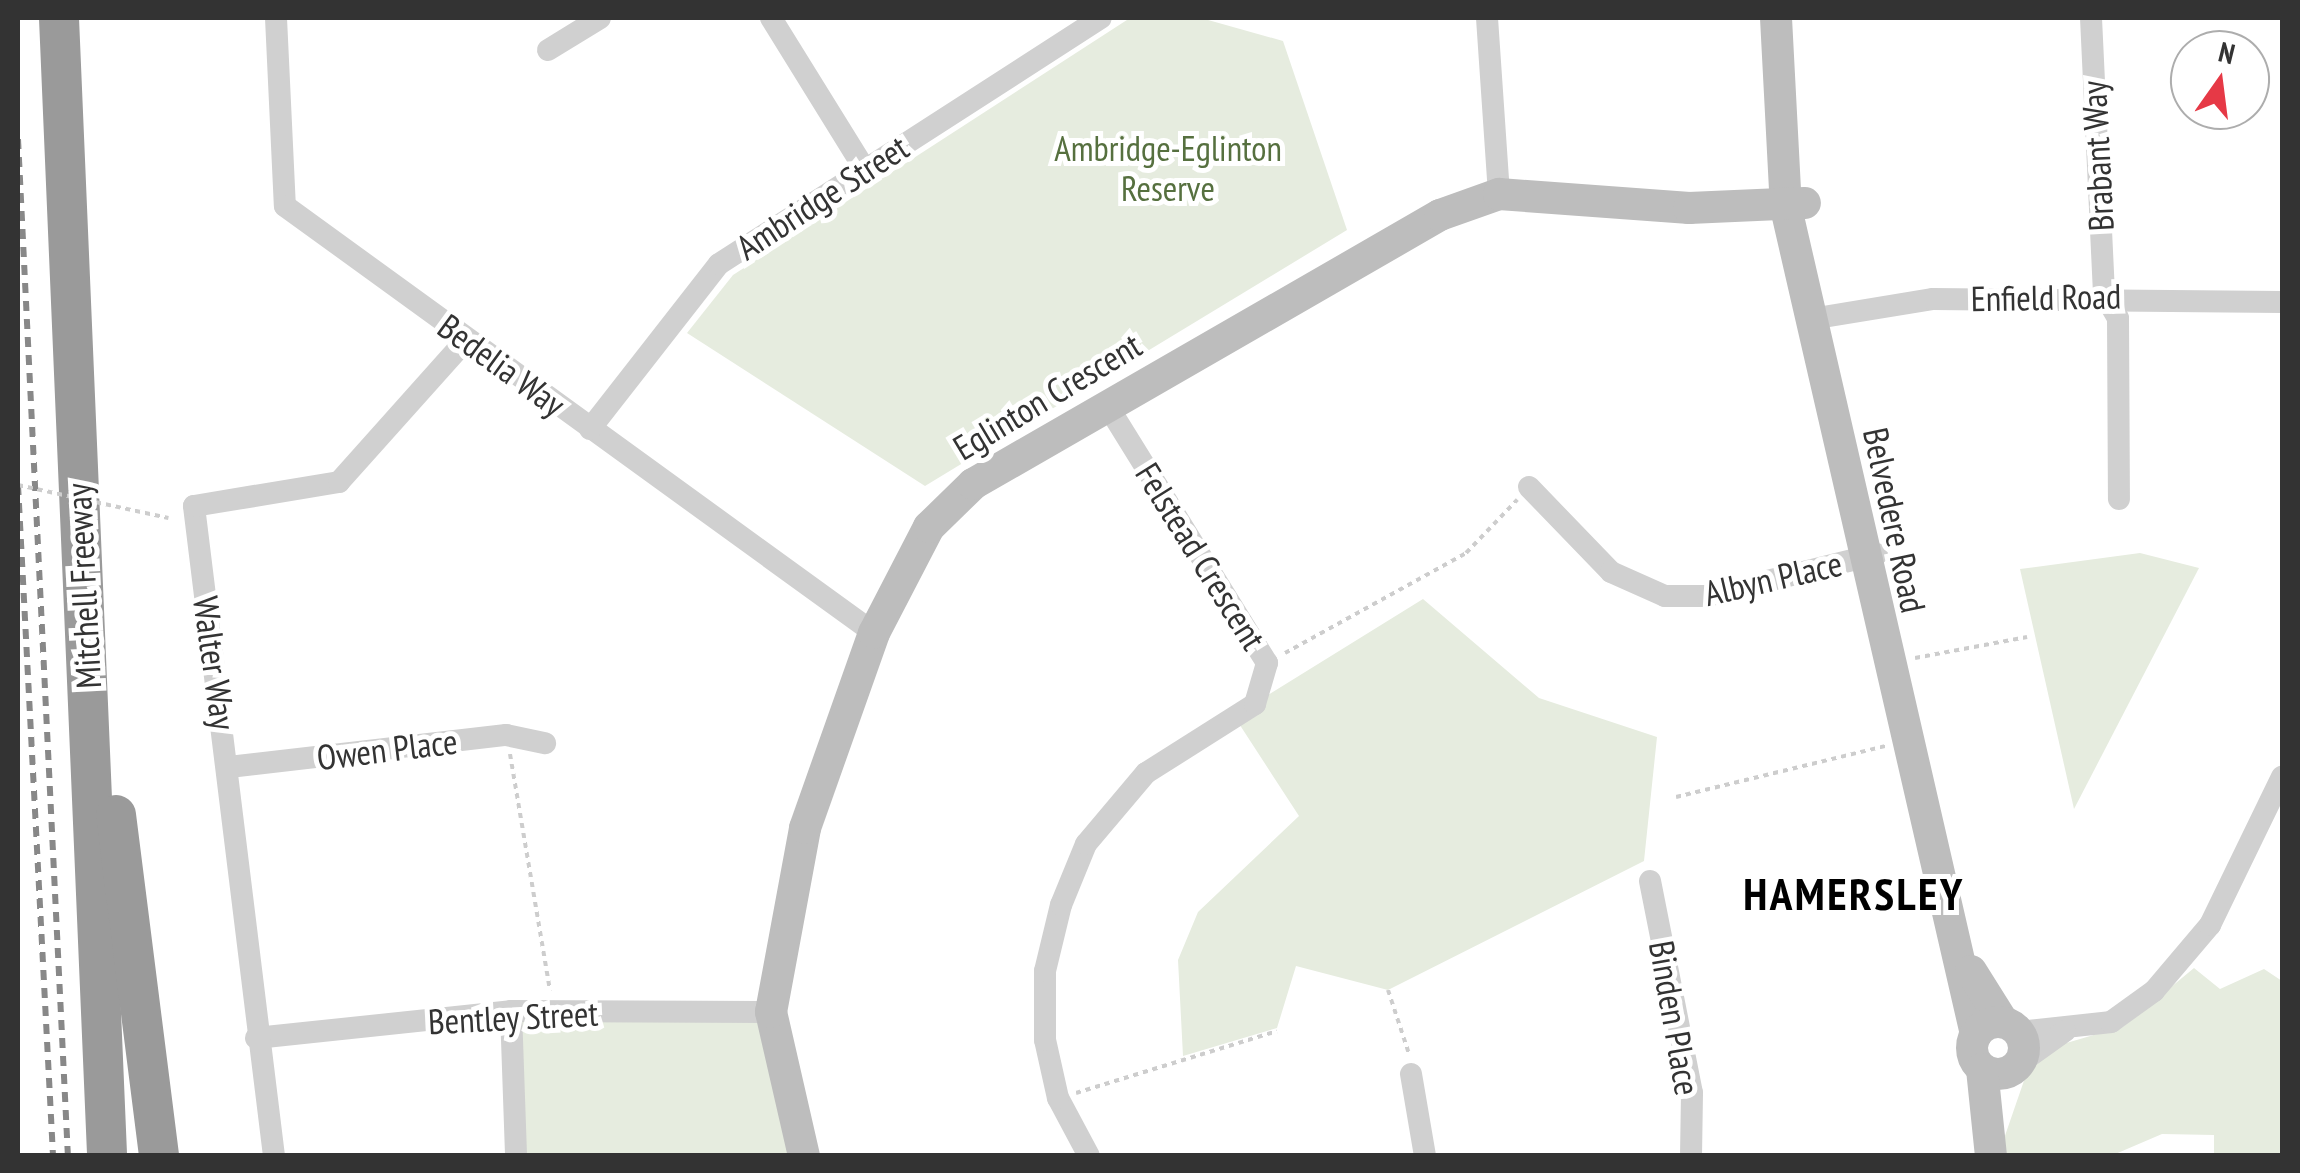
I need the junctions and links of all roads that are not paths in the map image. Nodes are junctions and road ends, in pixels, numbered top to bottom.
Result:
1 (59, 18) edge
2 (276, 18) edge
3 (600, 18) edge
4 (771, 18) edge
5 (1101, 18) edge
6 (1487, 18) edge
7 (1776, 18) edge
8 (1793, 18) edge
9 (2091, 18) edge
10 (548, 50) dead end
11 (864, 168) junction
12 (1499, 194) junction
13 (1795, 196) junction
14 (2104, 294) junction
15 (2282, 302) edge
16 (1820, 318) junction
17 (466, 340) junction
18 (1106, 403) junction
19 (590, 430) junction
20 (1529, 488) road end
21 (2119, 500) dead end
22 (1869, 556) junction
23 (86, 604) junction
24 (874, 633) junction
25 (544, 743) dead end
26 (229, 768) junction
27 (2282, 777) edge
28 (1650, 881) dead end
29 (511, 1012) junction
30 (771, 1012) junction
31 (256, 1038) junction
32 (2002, 1049) junction
33 (1411, 1074) road end
34 (1991, 1145) edge
35 (107, 1156) edge
36 (159, 1156) edge
37 (274, 1156) edge
38 (516, 1156) edge
39 (804, 1156) edge
40 (1089, 1156) edge
41 (1424, 1156) edge
42 (1691, 1156) edge

1 - 23 highway, Mitchell Freeway
2 - 17 street, Bedelia Way
3 - 10 street
4 - 11 street
5 - 11 street, Ambridge Street
6 - 12 street
7 - 13 street, Belvedere Road
8 - 13 street, Belvedere Road
9 - 14 street, Brabant Way
11 - 19 street, Ambridge Street
12 - 13 street, Eglinton Crescent
12 - 18 street, Eglinton Crescent
13 - 16 street, Belvedere Road
14 - 15 street, Enfield Road
14 - 16 street, Enfield Road
14 - 21 street, Brabant Way
16 - 22 street, Belvedere Road
17 - 19 street, Bedelia Way
17 - 26 street, Walter Way
18 - 24 street, Eglinton Crescent
18 - 40 street, Felstead Crescent
19 - 24 street, Bedelia Way
20 - 22 street, Albyn Place
22 - 32 street, Belvedere Road
22 - 32 street, Belvedere Road
23 - 35 highway, Mitchell Freeway
23 - 36 highway
24 - 30 street, Eglinton Crescent
25 - 26 street, Owen Place
26 - 31 street, Walter Way
27 - 32 street
28 - 42 street, Binden Place
29 - 30 street, Bentley Street
29 - 31 street, Bentley Street
29 - 38 street
30 - 39 street, Eglinton Crescent
31 - 37 street, Walter Way
32 - 34 street, Belvedere Road
33 - 41 street

